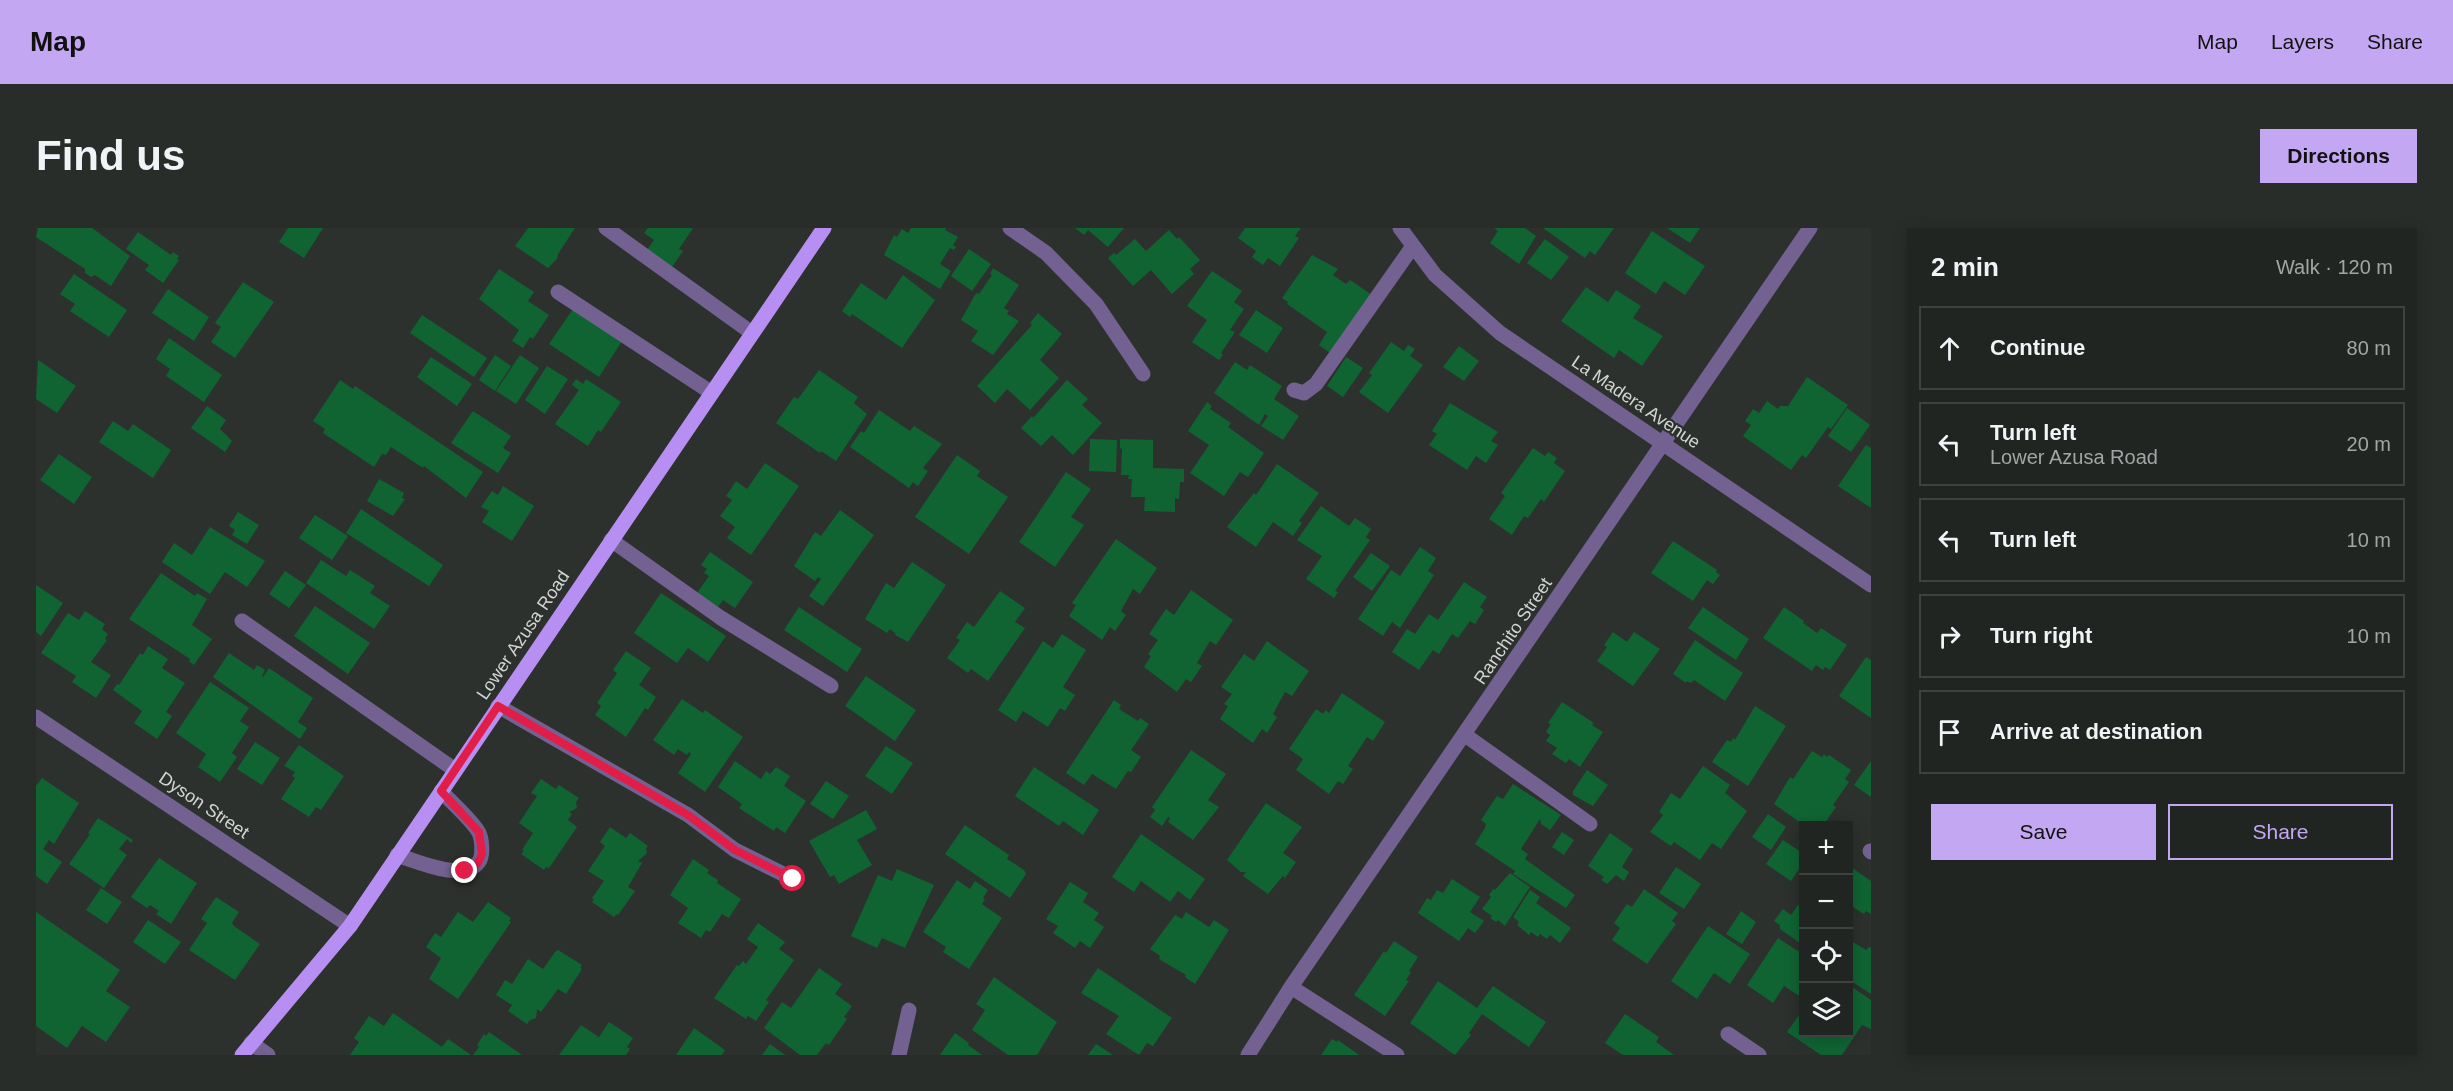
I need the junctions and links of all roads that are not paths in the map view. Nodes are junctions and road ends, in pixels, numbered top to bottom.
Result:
1 (606, 228) edge
2 (824, 228) edge
3 (1011, 228) edge
4 (1400, 228) edge
5 (1810, 228) edge
6 (1413, 246) junction
7 (558, 292) dead end
8 (752, 333) junction
9 (1143, 374) dead end
10 (1294, 390) dead end
11 (712, 393) junction
12 (1663, 445) junction
13 (611, 540) junction
14 (1871, 585) edge
15 (242, 621) dead end
16 (831, 686) dead end
17 (498, 706) junction
18 (36, 717) edge
19 (1465, 735) junction
20 (455, 770) junction
21 (441, 791) junction
22 (1590, 824) dead end
23 (397, 855) junction
24 (793, 879) dead end
25 (350, 926) junction
26 (1292, 987) junction
27 (909, 1010) dead end
28 (1728, 1034) dead end
29 (246, 1049) edge
30 (268, 1055) edge
31 (899, 1055) edge
32 (1248, 1055) edge
33 (1397, 1055) edge
34 (1759, 1055) edge

1 - 8 street
2 - 8 main road, Lower Azusa Road
3 - 9 street
4 - 6 street, La Madera Avenue
5 - 12 street, Ranchito Street
6 - 10 street
6 - 12 street, La Madera Avenue
7 - 11 street
8 - 11 main road, Lower Azusa Road
11 - 13 main road, Lower Azusa Road
12 - 14 street, La Madera Avenue
12 - 19 street, Ranchito Street
13 - 16 street
13 - 17 main road, Lower Azusa Road
15 - 20 street
17 - 20 main road, Lower Azusa Road
17 - 24 street
18 - 25 street, Dyson Street
19 - 22 street
19 - 26 street, Ranchito Street
20 - 21 main road, Lower Azusa Road
21 - 23 main road, Lower Azusa Road
21 - 23 street
23 - 25 main road, Lower Azusa Road
25 - 29 main road, Lower Azusa Road
26 - 32 street, Ranchito Street
26 - 33 street
27 - 31 street
28 - 34 street
29 - 30 street

